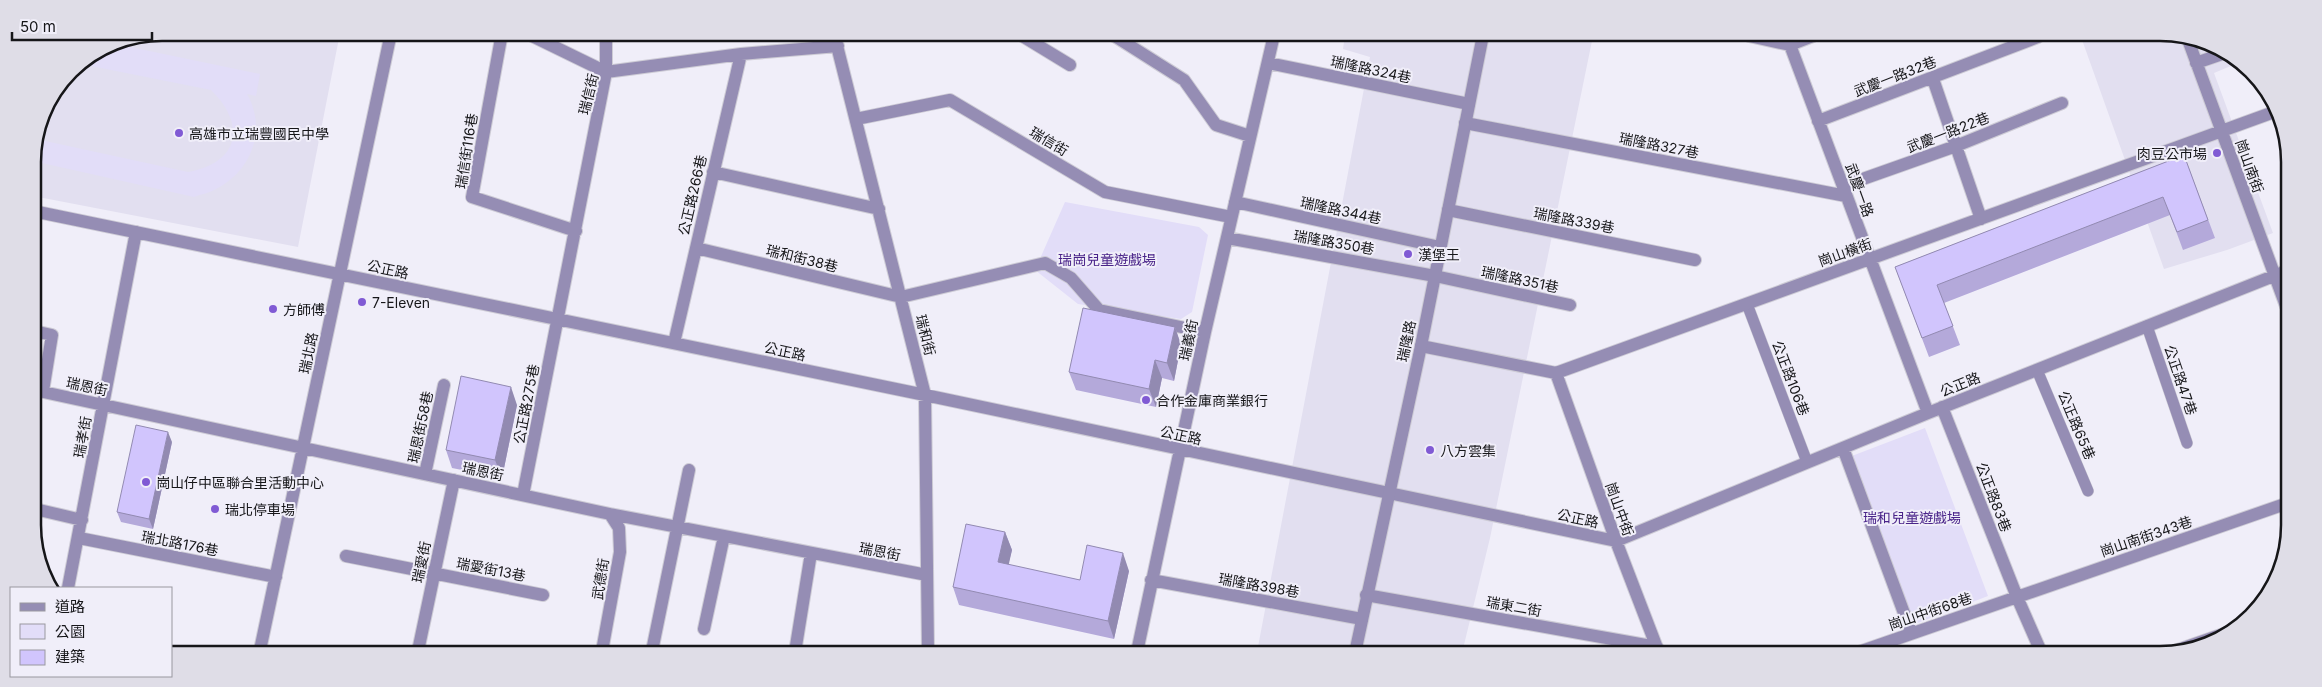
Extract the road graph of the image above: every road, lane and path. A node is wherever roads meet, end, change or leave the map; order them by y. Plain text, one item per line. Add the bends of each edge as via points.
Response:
1 (388, 41) edge
2 (501, 41) edge
3 (542, 41) edge
4 (606, 41) edge
5 (829, 41) edge
6 (836, 41) edge
7 (1031, 41) edge
8 (1124, 41) edge
9 (1273, 41) edge
10 (1482, 41) edge
11 (1772, 41) edge
12 (1800, 41) edge
13 (2026, 41) edge
14 (1790, 45) junction
15 (2190, 45) edge
16 (740, 54) junction
17 (2217, 56) edge
18 (1268, 63) junction
19 (2196, 63) junction
20 (1070, 65) dead end
21 (606, 72) junction
22 (1932, 79) junction
23 (2062, 103) dead end
24 (1469, 104) junction
25 (2270, 113) edge
26 (856, 119) junction
27 (1818, 121) junction
28 (1465, 123) junction
29 (2221, 131) junction
30 (1250, 136) junction
31 (1956, 146) junction
32 (713, 172) junction
33 (1844, 191) junction
34 (1235, 202) junction
35 (879, 209) junction
36 (1448, 210) junction
37 (42, 213) edge
38 (1232, 217) junction
39 (1982, 218) junction
40 (576, 231) junction
41 (136, 232) junction
42 (1227, 238) junction
43 (1440, 247) junction
44 (696, 248) junction
45 (1870, 259) junction
46 (1695, 260) dead end
47 (340, 274) junction
48 (2281, 274) edge
49 (1435, 276) junction
50 (901, 297) junction
51 (1748, 304) junction
52 (1570, 305) dead end
53 (559, 319) junction
54 (2147, 326) junction
55 (1205, 332) junction
56 (42, 333) edge
57 (674, 343) junction
58 (1421, 346) junction
59 (2038, 370) junction
60 (1556, 373) junction
61 (41, 377) edge
62 (444, 385) dead end
63 (41, 392) edge
64 (925, 395) junction
65 (104, 405) junction
66 (1942, 407) junction
67 (1928, 413) junction
68 (2187, 444) dead end
69 (303, 448) junction
70 (1843, 448) junction
71 (1180, 450) junction
72 (1807, 462) junction
73 (689, 470) dead end
74 (425, 474) junction
75 (454, 480) junction
76 (2088, 491) dead end
77 (1390, 495) junction
78 (523, 496) junction
79 (2281, 505) edge
80 (41, 510) edge
81 (610, 514) junction
82 (82, 520) junction
83 (678, 527) junction
84 (724, 536) junction
85 (79, 538) junction
86 (1616, 541) junction
87 (811, 553) junction
88 (346, 556) dead end
89 (434, 574) junction
90 (928, 575) junction
91 (276, 578) junction
92 (1151, 580) junction
93 (68, 587) edge
94 (543, 594) dead end
95 (1366, 595) junction
96 (2017, 597) junction
97 (1362, 619) junction
98 (704, 629) dead end
99 (1911, 632) junction
100 (1356, 645) edge
101 (1633, 645) edge
102 (1656, 645) edge
103 (1876, 645) edge
104 (2038, 645) edge
105 (261, 646) edge
106 (419, 646) edge
107 (603, 646) edge
108 (653, 646) dead end
109 (796, 646) dead end
110 (928, 646) edge
111 (1138, 646) edge

1 - 47 street, 瑞北路
2 - 40 street, 瑞信街116巷 via 472,197
3 - 21 street
4 - 21 street
5 - 16 street, 瑞信街
6 - 26 street, 瑞和街
7 - 20 street
8 - 30 street via 1184,80 1216,125
9 - 18 street, 瑞義街
10 - 24 street, 瑞隆路
11 - 14 street
12 - 14 street
13 - 22 street, 武慶一路32巷
14 - 27 street, 武慶一路
15 - 19 street, 崗山南街
16 - 21 street, 瑞信街
16 - 32 street, 公正路266巷
17 - 19 street
18 - 24 street, 瑞隆路324巷
18 - 30 street, 瑞義街
19 - 29 street, 崗山南街
21 - 40 street, 瑞信街
22 - 27 street, 武慶一路32巷
22 - 31 street
23 - 31 street, 武慶一路22巷
24 - 28 street, 瑞隆路
25 - 29 street, 崗山橫街
26 - 35 street, 瑞和街
26 - 38 street, 瑞信街 via 950,100 1105,192
27 - 33 street, 武慶一路
28 - 33 street, 瑞隆路327巷
28 - 36 street, 瑞隆路
29 - 39 street, 崗山橫街
29 - 48 street, 崗山南街
30 - 34 street, 瑞義街
31 - 33 street, 武慶一路22巷
31 - 39 street
32 - 35 street
32 - 44 street, 公正路266巷
33 - 45 street, 武慶一路
34 - 38 street, 瑞義街
34 - 43 street, 瑞隆路344巷
35 - 50 street, 瑞和街
36 - 43 street, 瑞隆路
36 - 46 street, 瑞隆路339巷
37 - 41 street, 公正路
38 - 42 street, 瑞義街
39 - 45 street, 崗山橫街
40 - 53 street, 瑞信街
41 - 47 street, 公正路
41 - 65 street, 瑞孝街
42 - 49 street, 瑞隆路350巷
42 - 55 street, 瑞義街
43 - 49 street, 瑞隆路
44 - 50 street, 瑞和街38巷
44 - 57 street, 公正路266巷
45 - 51 street, 崗山橫街
45 - 67 street, 武慶一路
47 - 53 street, 公正路
47 - 69 street, 瑞北路
48 - 54 street, 公正路
49 - 52 street, 瑞隆路351巷
49 - 58 street, 瑞隆路
50 - 55 street via 1045,263 1071,278 1099,310
50 - 64 street, 瑞和街
51 - 60 street, 崗山橫街
51 - 72 lane, 公正路106巷
53 - 57 street, 公正路
53 - 78 street, 公正路275巷
54 - 59 street, 公正路
54 - 68 lane, 公正路47巷
55 - 71 street, 瑞義街
56 - 61 street via 52,335
57 - 64 street, 公正路
58 - 60 street
58 - 77 street, 瑞隆路
59 - 66 street, 公正路
59 - 76 lane, 公正路65巷
60 - 86 street, 崗山中街
62 - 74 street, 瑞恩街58巷
63 - 65 street, 瑞恩街
64 - 71 street, 公正路
64 - 90 street, 瑞和街
65 - 69 street, 瑞恩街
65 - 82 street, 瑞孝街
66 - 67 street, 公正路
66 - 96 street, 公正路83巷
67 - 70 street, 公正路
69 - 74 street, 瑞恩街
69 - 91 street, 瑞北路
70 - 72 street, 公正路
70 - 99 street
71 - 77 street, 公正路
71 - 92 street, 瑞義街
72 - 86 street, 公正路
73 - 83 street
74 - 75 street, 瑞恩街
75 - 78 street, 瑞恩街
75 - 89 street, 瑞愛街
77 - 86 street, 公正路
77 - 95 street, 瑞隆路
78 - 81 street, 瑞恩街
79 - 96 street, 崗山南街343巷
80 - 82 street
81 - 83 street, 瑞恩街
81 - 107 street, 武德街 via 618,528 620,552
82 - 85 street, 瑞孝街
83 - 84 street, 瑞恩街
83 - 108 street
84 - 87 street, 瑞恩街
84 - 98 street
85 - 91 street, 瑞北路176巷
85 - 93 street, 瑞孝街
86 - 102 street, 崗山中街
87 - 90 street, 瑞恩街
87 - 109 street
88 - 89 street, 瑞愛街13巷
89 - 94 street, 瑞愛街13巷
89 - 106 street, 瑞愛街
90 - 110 street, 瑞和街
91 - 105 street, 瑞北路
92 - 97 street, 瑞隆路398巷
92 - 111 street, 瑞義街
95 - 97 street, 瑞隆路
95 - 101 street, 瑞東二街
96 - 99 street, 崗山中街68巷
96 - 104 street, 公正路83巷
97 - 100 street, 瑞隆路
99 - 103 street, 崗山中街68巷

